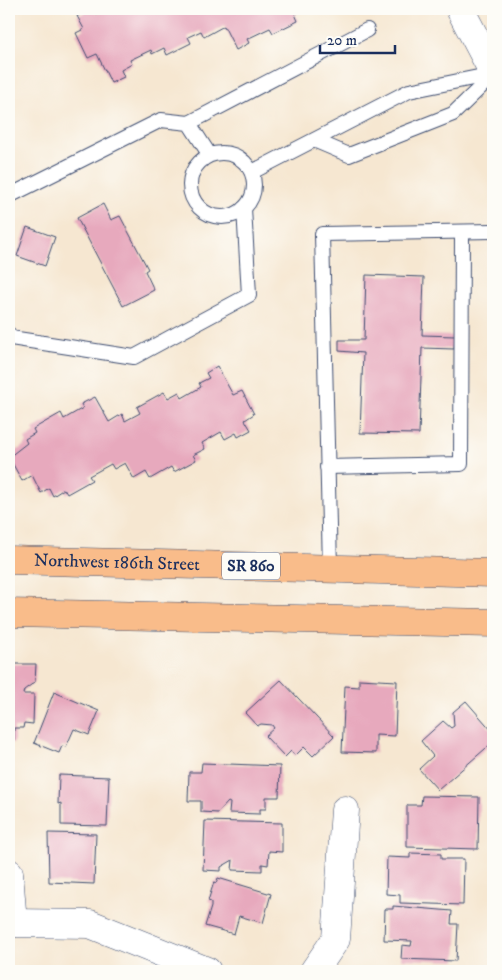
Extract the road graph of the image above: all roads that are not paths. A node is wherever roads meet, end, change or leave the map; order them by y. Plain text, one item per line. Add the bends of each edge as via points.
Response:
1 (460, 9) edge
2 (367, 30) dead end
3 (492, 68) edge
4 (189, 123) junction
5 (316, 140) junction
6 (209, 154) junction
7 (252, 172) junction
8 (9, 196) edge
9 (244, 208) junction
10 (493, 231) edge
11 (462, 234) junction
12 (9, 334) edge
13 (327, 467) junction
14 (9, 560) edge
15 (330, 568) junction
16 (493, 573) edge
17 (9, 613) edge
18 (493, 623) edge
19 (345, 810) dead end
20 (9, 873) edge
21 (11, 925) edge
22 (207, 971) edge
23 (314, 971) edge

1 - 3 street
2 - 4 lane
3 - 5 lane via 409,91
3 - 5 lane via 454,114 349,155
4 - 6 lane
4 - 8 lane via 161,120
5 - 7 lane
6 - 7 lane via 235,154
6 - 9 lane via 191,172 191,197 198,208 221,218
7 - 9 lane via 252,198
9 - 12 lane via 248,296 134,357 11,338
10 - 11 lane
11 - 13 lane via 461,464
11 - 13 lane via 322,234
13 - 15 lane
14 - 15 main road, Northwest 186th Street / SR 860
15 - 16 main road, Northwest 186th Street / SR 860
17 - 18 main road
19 - 23 street via 336,939
20 - 21 street
21 - 22 street via 90,924

